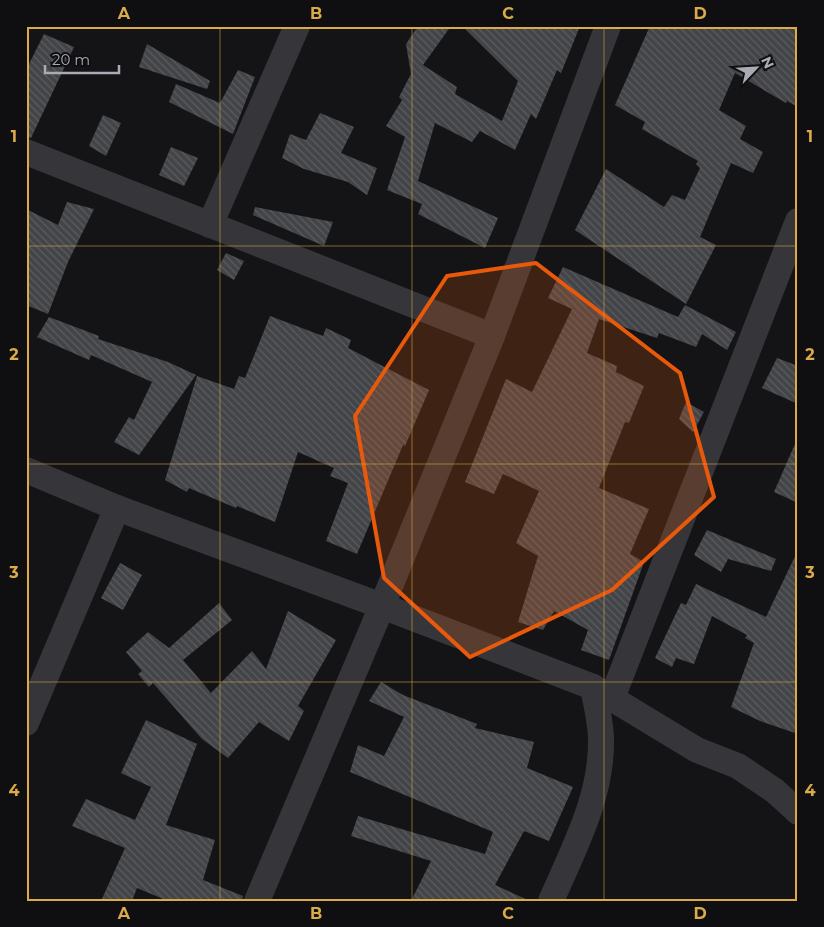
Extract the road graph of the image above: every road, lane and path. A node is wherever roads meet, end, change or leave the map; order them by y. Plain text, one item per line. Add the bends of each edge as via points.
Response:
1 (297, 26) edge
2 (608, 26) edge
3 (26, 152) edge
4 (798, 221) edge
5 (210, 225) junction
6 (492, 336) junction
7 (26, 470) edge
8 (117, 508) junction
9 (382, 606) junction
10 (603, 693) junction
11 (26, 723) edge
12 (798, 812) edge
13 (258, 901) edge
14 (551, 901) edge

1 - 5 street
2 - 6 street
3 - 5 street
4 - 10 street
5 - 6 street
6 - 9 street
7 - 8 street
8 - 9 street
8 - 11 street
9 - 10 street
9 - 13 street
10 - 12 street via 697,750 738,766
10 - 14 street via 600,767 594,796

